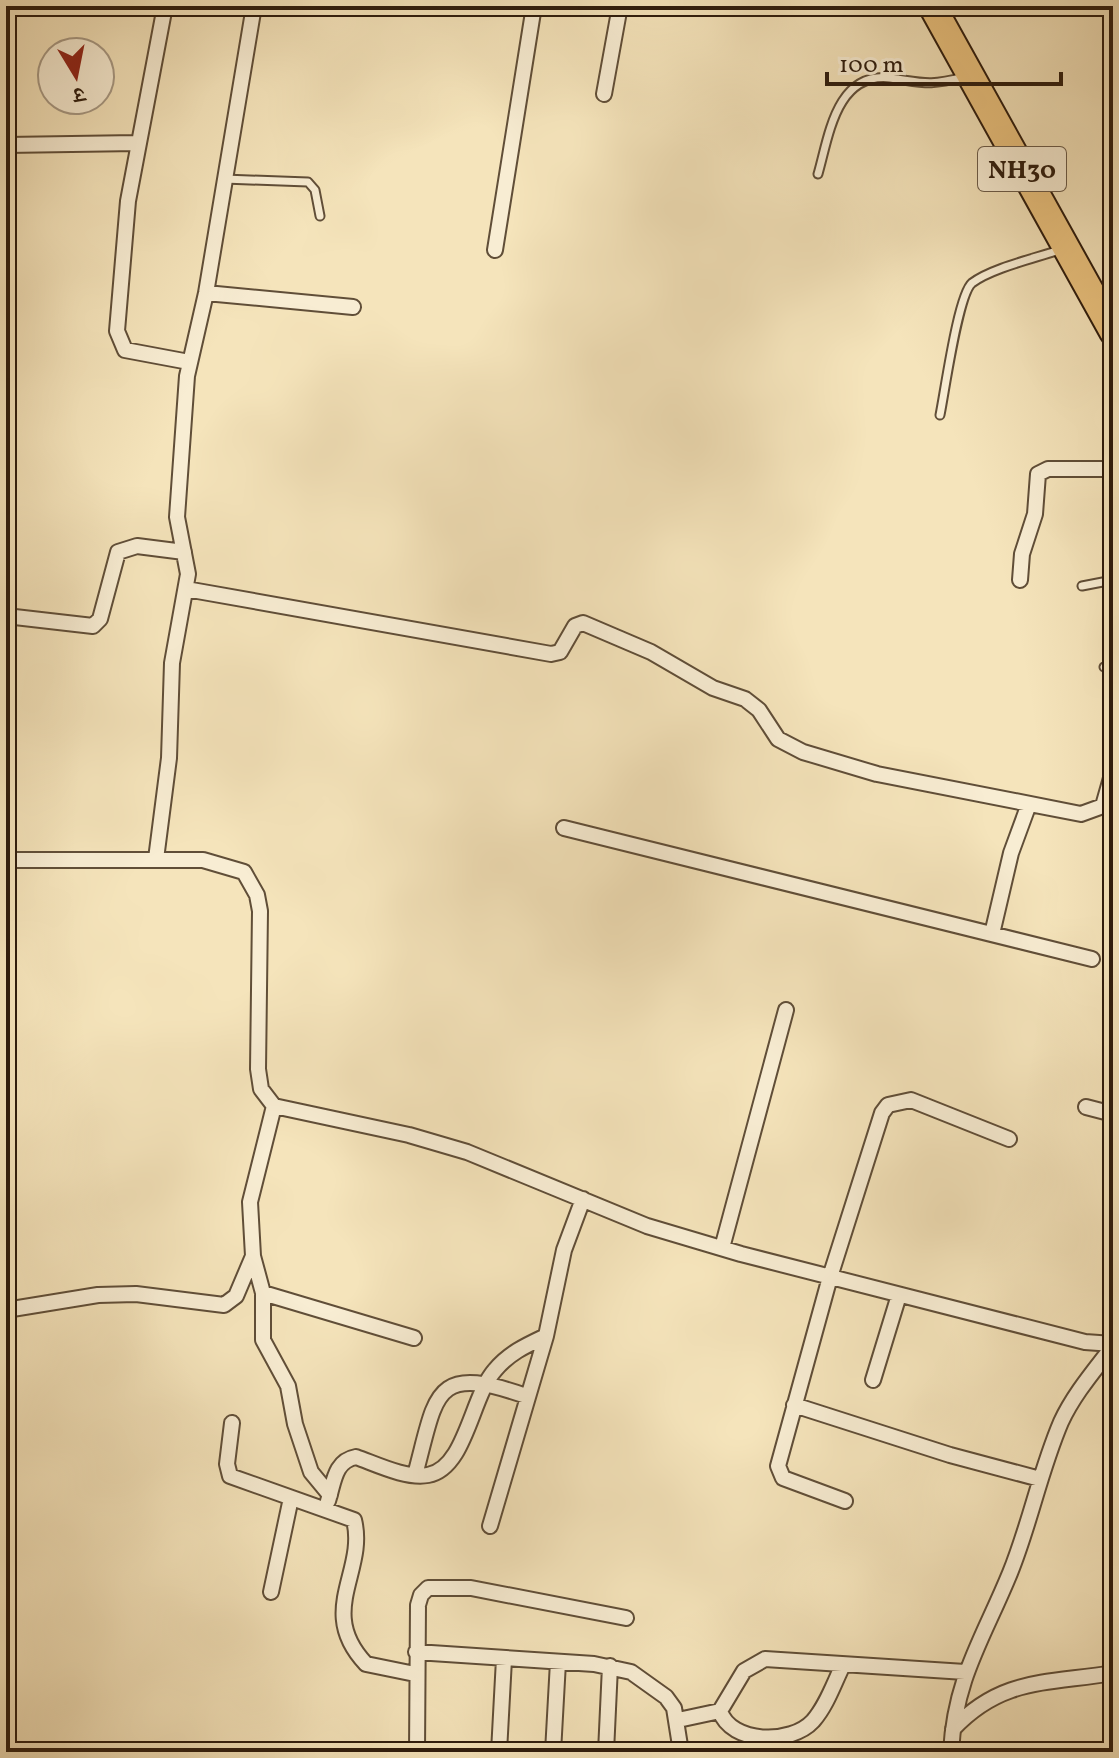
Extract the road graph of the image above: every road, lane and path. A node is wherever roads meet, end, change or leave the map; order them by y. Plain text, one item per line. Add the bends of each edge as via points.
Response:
1 (165, 6) edge
2 (254, 6) edge
3 (534, 6) edge
4 (620, 6) edge
5 (932, 6) edge
6 (971, 75) junction
7 (604, 94) dead end
8 (137, 143) junction
9 (6, 145) edge
10 (818, 174) dead end
11 (223, 179) junction
12 (320, 216) dead end
13 (1065, 248) junction
14 (495, 250) dead end
15 (206, 293) junction
16 (353, 307) dead end
17 (1113, 332) edge
18 (189, 362) junction
19 (940, 415) dead end
20 (1113, 469) edge
21 (184, 552) junction
22 (1020, 580) dead end
23 (1113, 580) edge
24 (1082, 586) dead end
25 (186, 589) junction
26 (6, 616) edge
27 (1113, 771) edge
28 (1029, 804) junction
29 (564, 828) dead end
30 (156, 859) junction
31 (6, 860) edge
32 (992, 934) junction
33 (1092, 959) dead end
34 (786, 1010) dead end
35 (274, 1106) junction
36 (1086, 1107) dead end
37 (1113, 1114) edge
38 (1009, 1139) dead end
39 (583, 1199) junction
40 (722, 1248) junction
41 (253, 1256) junction
42 (830, 1277) junction
43 (263, 1293) junction
44 (899, 1295) junction
45 (6, 1310) edge
46 (546, 1336) junction
47 (414, 1338) dead end
48 (1113, 1345) edge
49 (873, 1380) dead end
50 (486, 1382) junction
51 (526, 1396) junction
52 (794, 1405) junction
53 (232, 1423) dead end
54 (415, 1475) junction
55 (1040, 1479) junction
56 (291, 1498) junction
57 (845, 1501) dead end
58 (328, 1502) junction
59 (490, 1526) dead end
60 (271, 1592) dead end
61 (626, 1618) dead end
62 (416, 1652) junction
63 (504, 1659) junction
64 (558, 1662) junction
65 (843, 1665) junction
66 (610, 1666) junction
67 (965, 1672) junction
68 (1113, 1673) edge
69 (415, 1674) junction
70 (720, 1711) junction
71 (678, 1720) junction
72 (952, 1729) junction
73 (417, 1752) edge
74 (499, 1752) edge
75 (553, 1752) edge
76 (606, 1752) edge
77 (681, 1752) edge
78 (951, 1752) edge

1 - 8 street
2 - 11 street
3 - 14 street
4 - 7 street
5 - 6 highway, NH30
6 - 10 lane via 927,85 877,78 858,85 842,100
6 - 13 highway, NH30
8 - 9 street
8 - 18 street via 119,285 118,341 131,352
11 - 12 lane via 308,182
11 - 15 street
13 - 17 highway, NH30
13 - 19 lane via 968,287
15 - 16 street
15 - 18 street
18 - 21 street via 177,503
20 - 22 street via 1048,469 1038,474
21 - 25 street
21 - 26 street via 137,546 118,552 100,619 93,626
23 - 24 lane
25 - 28 street via 551,654 560,652 575,626 583,623 745,699 778,739 803,752 877,774
25 - 30 street via 172,663 169,758
27 - 28 street via 1103,806 1090,813
28 - 32 street
29 - 32 street
30 - 31 street
30 - 35 street via 229,866 253,883 260,911 258,1069 261,1089
32 - 33 street
34 - 40 street
35 - 39 street via 467,1152
35 - 41 street via 250,1202
36 - 37 street
38 - 42 street via 911,1100 888,1105
39 - 40 street via 647,1226
39 - 46 street via 564,1250
40 - 42 street
41 - 43 street
41 - 45 street via 236,1296 224,1305 136,1294
42 - 44 street
42 - 52 street
43 - 47 street
43 - 58 street via 265,1348 288,1386 311,1472
44 - 48 street
44 - 49 street
46 - 50 street via 513,1352
46 - 51 street
48 - 55 street via 1079,1389
50 - 51 street
50 - 54 street via 452,1462 434,1473
50 - 54 street via 458,1382 440,1397
51 - 59 street
52 - 55 street
52 - 57 street via 778,1466 783,1478
53 - 56 street via 230,1476
54 - 58 street via 356,1457 347,1459 340,1464
55 - 67 street via 1009,1574
56 - 58 street
56 - 60 street
58 - 69 street via 356,1526 343,1607 345,1633 366,1664
61 - 62 street via 523,1596 439,1586 421,1595
62 - 63 street
62 - 69 street
63 - 64 street
63 - 74 street
64 - 66 street
64 - 75 street
65 - 67 street
65 - 70 street via 765,1659 744,1671
65 - 70 street via 823,1706 797,1730 757,1737 742,1734 730,1729
66 - 71 street via 631,1672 666,1697
66 - 76 street
67 - 72 street
68 - 72 street via 992,1695
69 - 73 street
70 - 71 street
71 - 77 street
72 - 78 street

